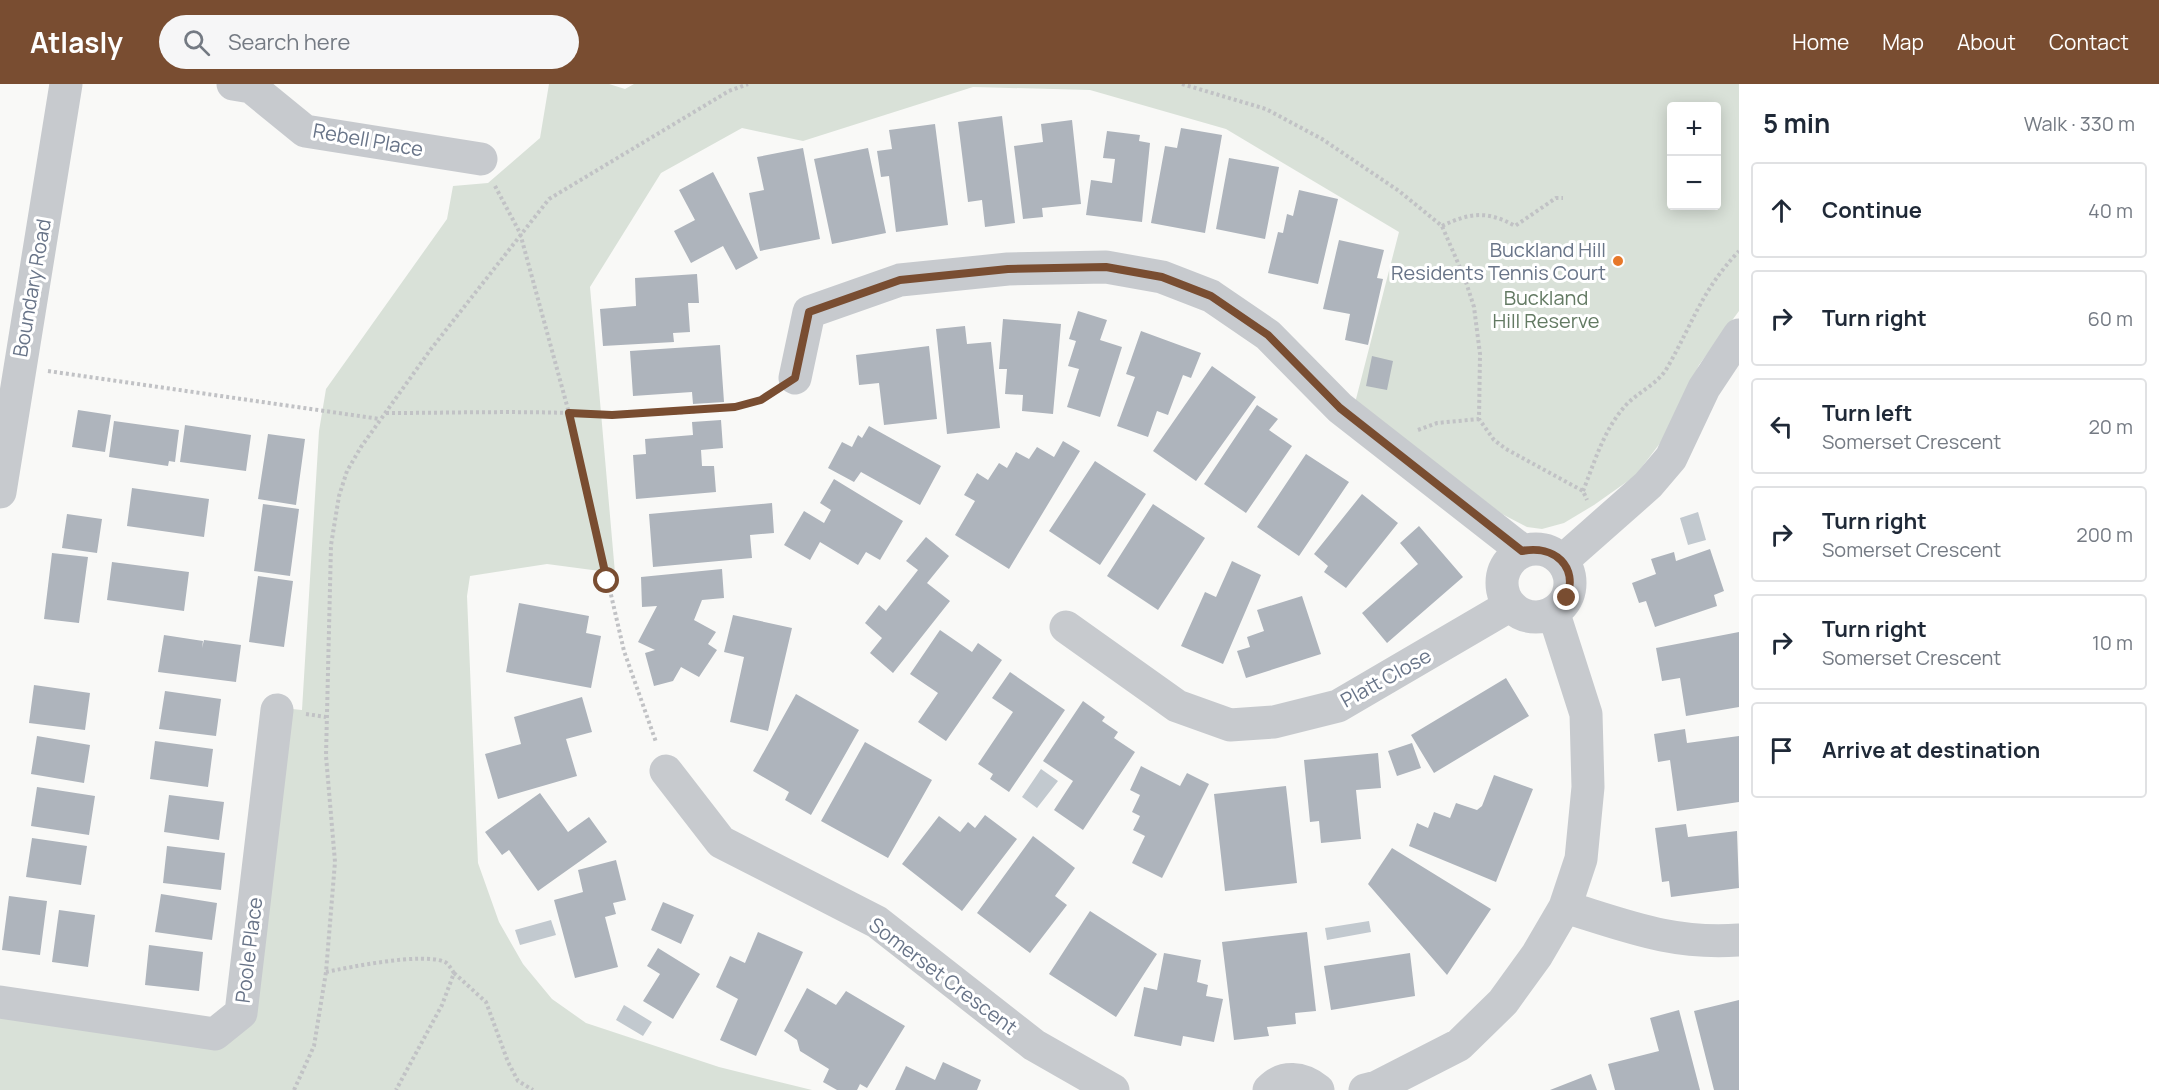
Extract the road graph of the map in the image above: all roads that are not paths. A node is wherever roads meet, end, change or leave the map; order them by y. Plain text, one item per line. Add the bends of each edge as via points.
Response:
1 (66, 84) edge
2 (233, 84) edge
3 (481, 159) road end
4 (1739, 335) edge
5 (795, 378) road end
6 (0, 492) edge
7 (1522, 551) junction
8 (1562, 561) junction
9 (1509, 606) junction
10 (1554, 614) junction
11 (1066, 627) dead end
12 (277, 710) dead end
13 (666, 771) road end
14 (1565, 907) junction
15 (1739, 940) edge
16 (0, 1002) edge
17 (1113, 1090) edge
18 (1269, 1090) edge
19 (1318, 1090) edge
20 (1365, 1090) edge

1 - 6 street, Boundary Road
2 - 3 street, Rebell Place via 251,87 305,131
4 - 8 street via 1704,388 1671,458 1648,485
5 - 7 street via 809,312 900,280 1008,269 1106,267 1162,277 1211,296 1268,335 1340,408
7 - 8 street via 1542,549
7 - 9 street via 1502,575 1503,596
8 - 10 street via 1570,588
9 - 10 street via 1527,617
9 - 11 street, Platt Close via 1338,706 1274,722 1230,725 1177,706
10 - 14 street via 1586,714 1588,787 1581,859
12 - 16 street, Poole Place via 241,1013 215,1034
13 - 17 street, Somerset Crescent via 721,842 877,922 1034,1045
14 - 15 street via 1669,938
14 - 20 street via 1503,1002 1459,1044
18 - 19 street via 1289,1079 1309,1083

